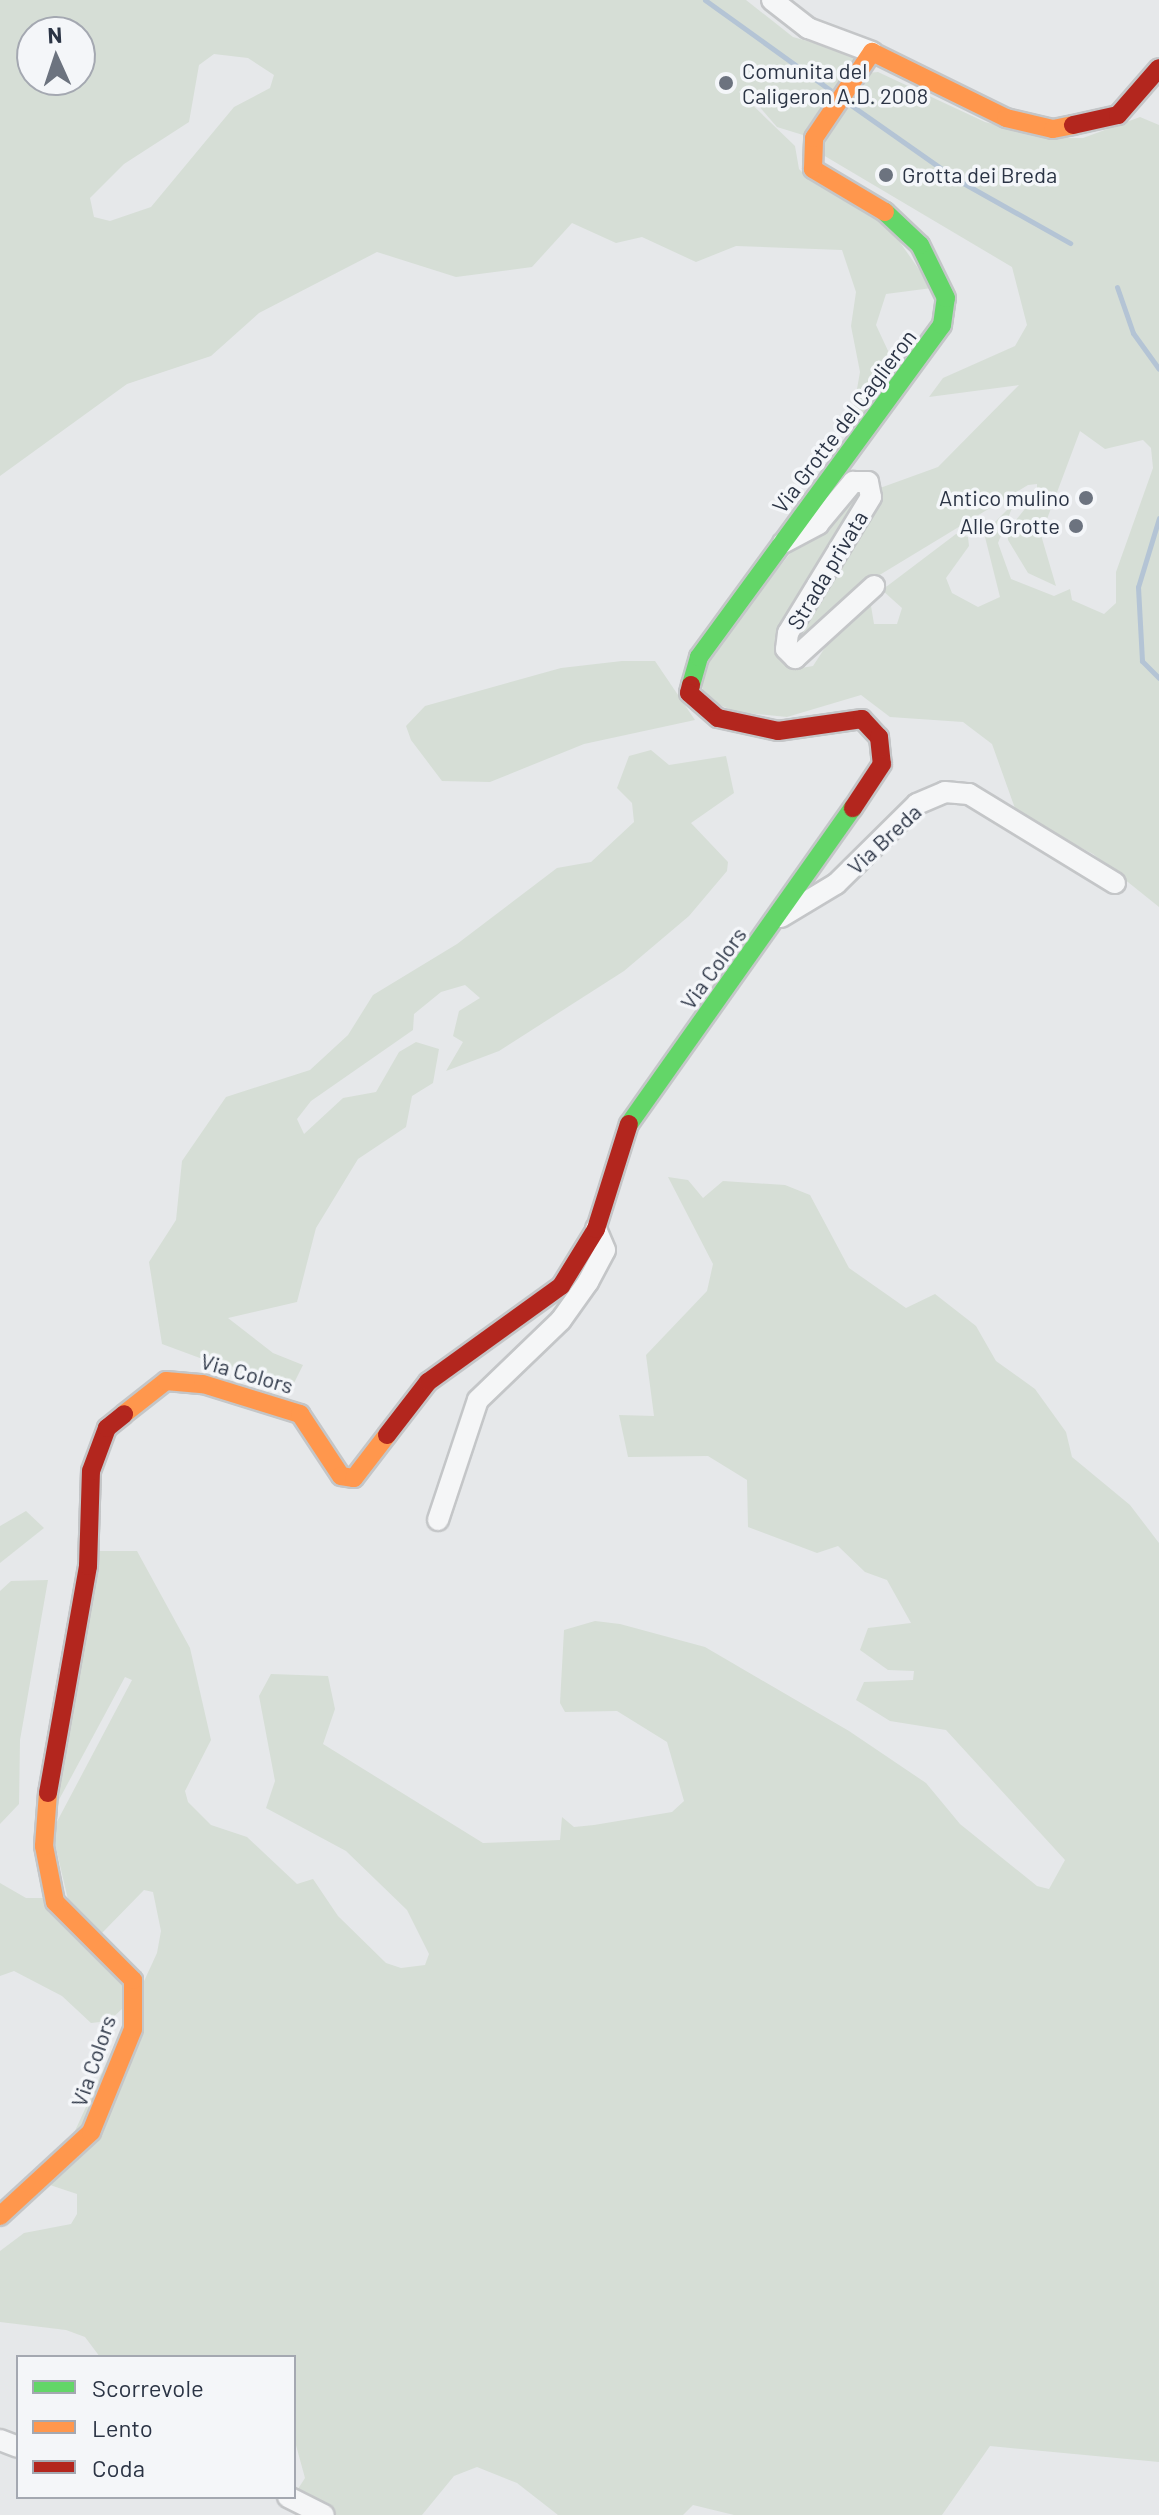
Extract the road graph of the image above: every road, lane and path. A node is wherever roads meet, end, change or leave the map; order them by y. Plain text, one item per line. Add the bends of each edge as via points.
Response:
1 (772, 0) edge
2 (872, 52) junction
3 (1159, 68) edge
4 (783, 543) junction
5 (874, 586) dead end
6 (872, 787) joint
7 (1115, 883) dead end
8 (781, 917) junction
9 (596, 1229) junction
10 (438, 1520) dead end
11 (0, 2216) edge
12 (292, 2499) edge
13 (324, 2515) edge

1 - 2 street via 808,28
2 - 3 street via 1006,118 1053,129 1118,115
2 - 4 street, Via Grotte del Caglieron via 814,138 813,169 900,221 946,298 935,340
4 - 5 street, Strada privata via 818,524 853,482 868,482 871,497 788,633 786,649 795,658
4 - 6 street, Via Grotte del Caglieron via 699,657 689,693 718,718 778,731 862,719 883,752
6 - 8 street, Via Colors
7 - 8 street, Via Breda via 1065,849 993,816 969,794 945,792 917,804 836,884
8 - 9 street, Via Colors via 620,1139
9 - 10 street via 605,1250 588,1282 561,1320 478,1400
9 - 11 street, Via Colors via 540,1308 428,1382 354,1478 341,1476 300,1414 203,1384 166,1381 107,1428 91,1471 88,1566 52,1743 44,1846 55,1902 133,1980 133,2029 91,2132
12 - 13 street

